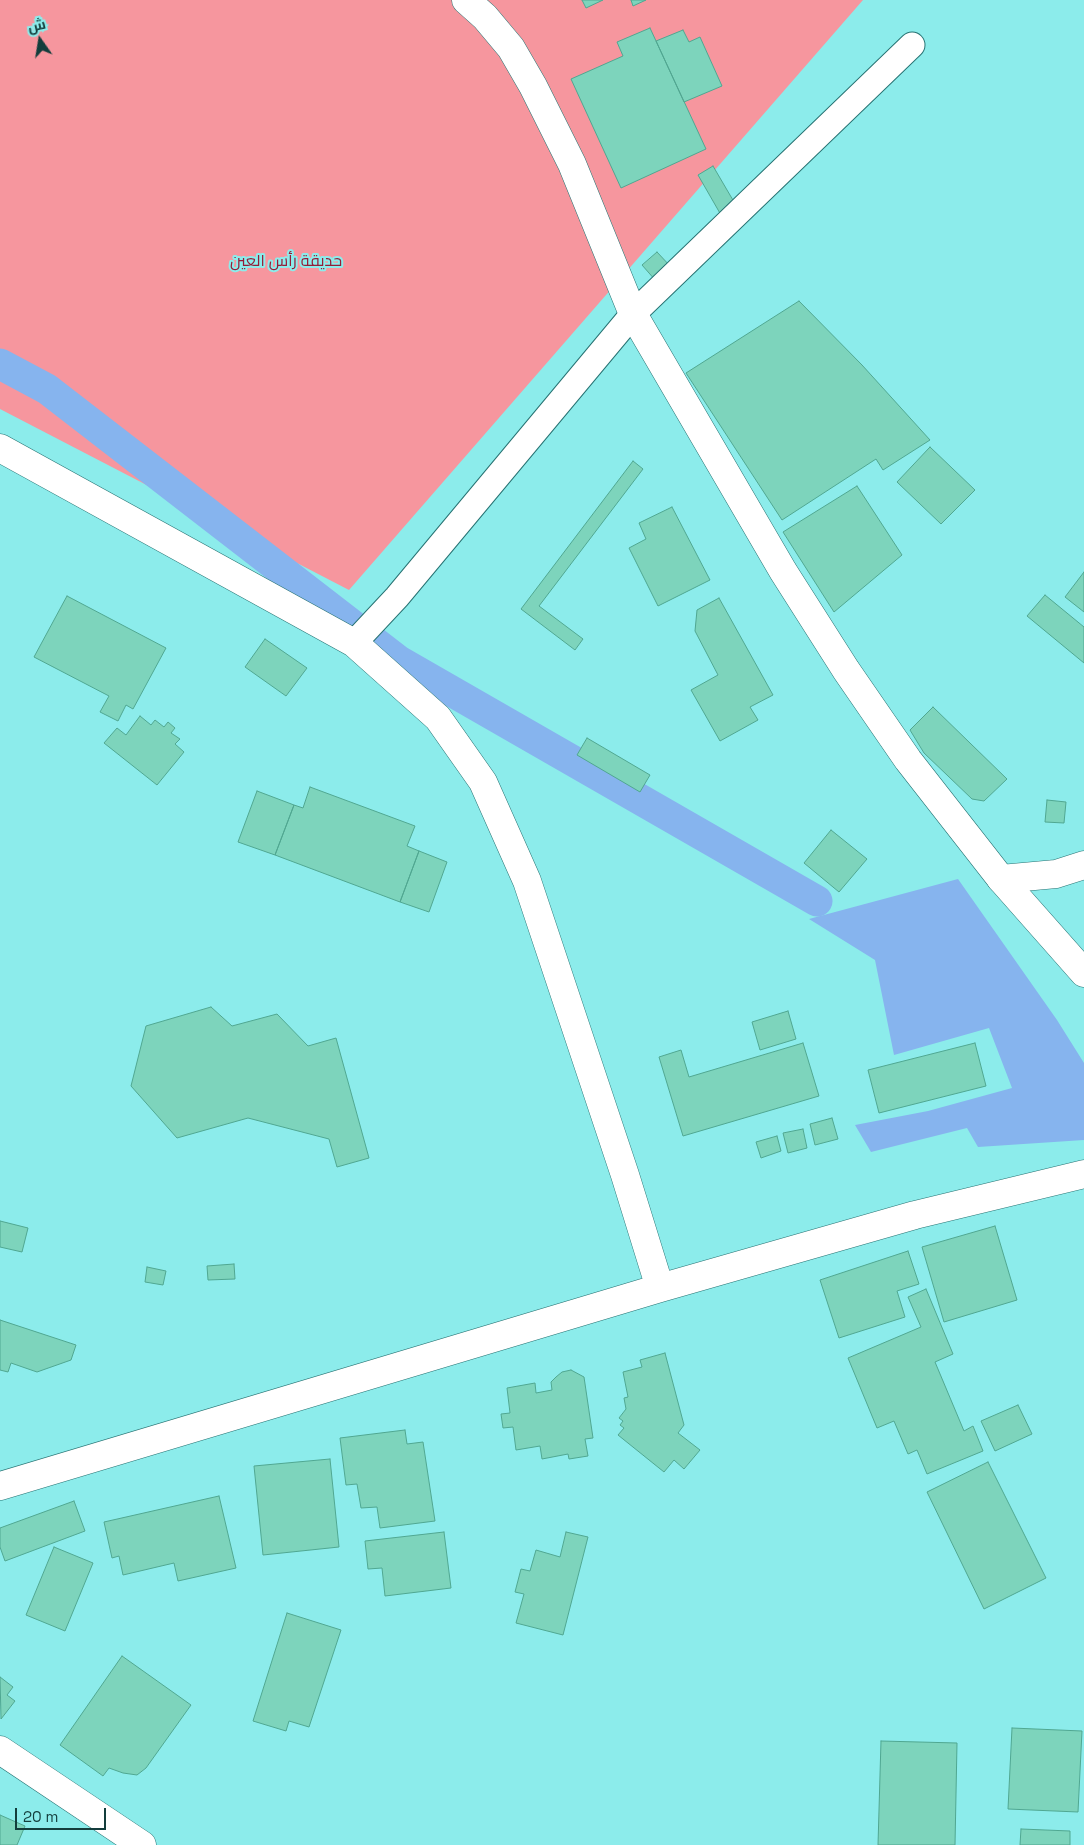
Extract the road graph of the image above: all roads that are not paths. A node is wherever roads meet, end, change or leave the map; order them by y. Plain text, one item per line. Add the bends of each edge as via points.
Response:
1 (466, 0) edge
2 (912, 45) dead end
3 (633, 314) junction
4 (0, 448) edge
5 (354, 643) junction
6 (1084, 865) edge
7 (1001, 879) junction
8 (1084, 973) edge
9 (1084, 1174) edge
10 (660, 1288) junction
11 (0, 1486) edge
12 (0, 1750) edge
13 (142, 1845) edge

1 - 3 street via 511,48 533,86 572,164
2 - 3 street
3 - 5 street via 397,597
3 - 7 street via 783,571 846,670 908,760
4 - 5 street
5 - 10 street via 438,718 483,782 527,881
6 - 7 street via 1056,874
7 - 8 street
9 - 10 street via 915,1215
10 - 11 street
12 - 13 street

